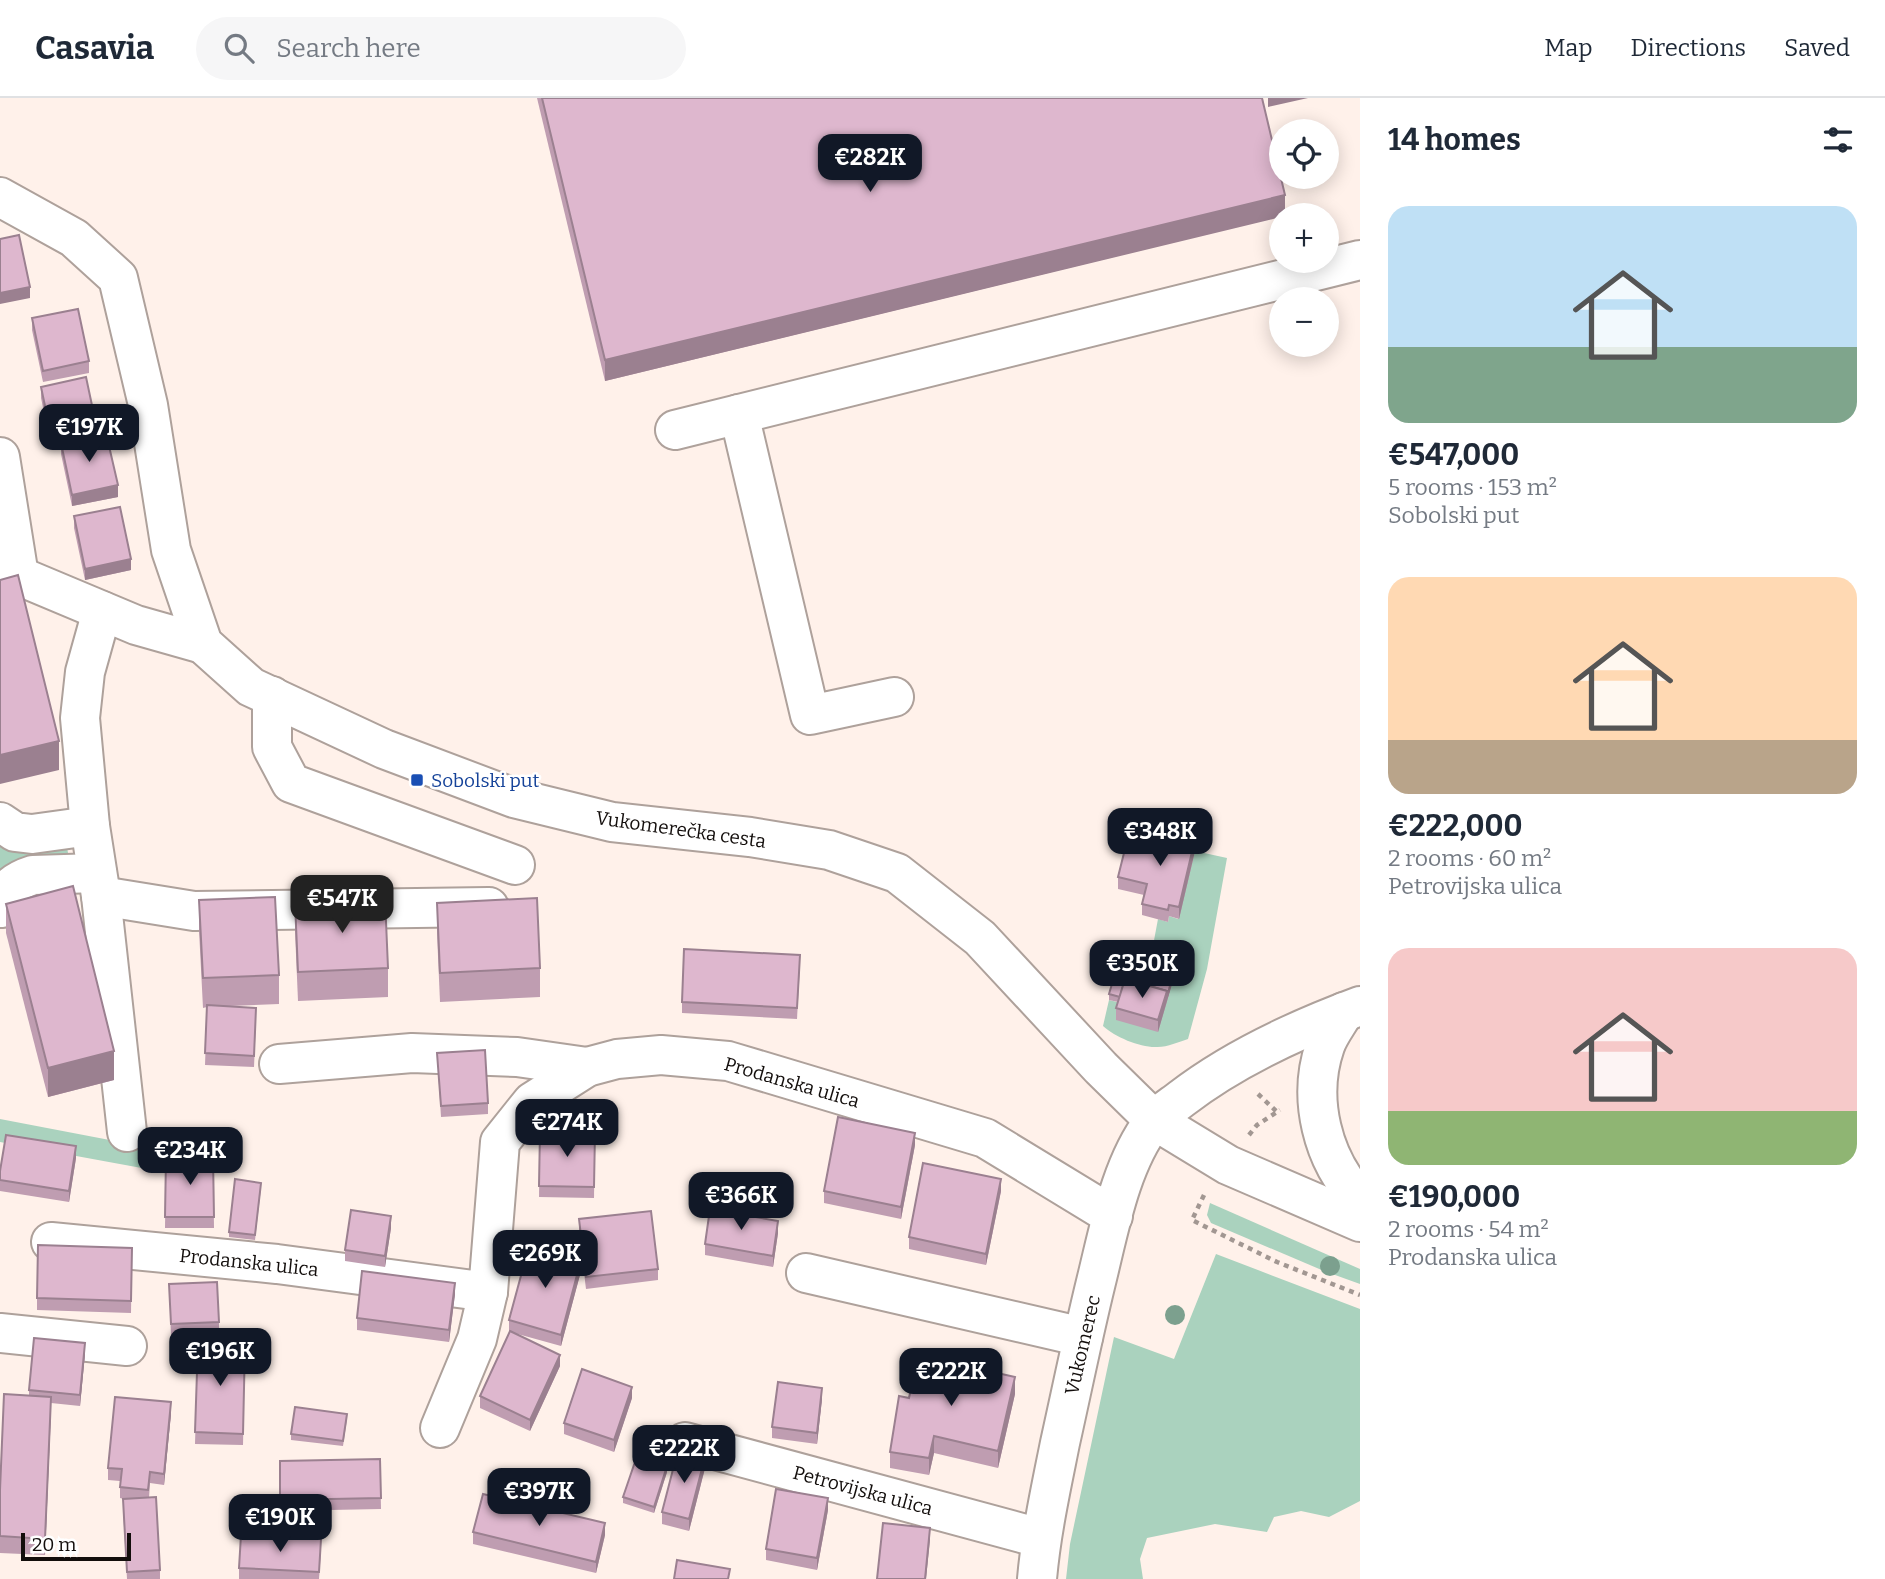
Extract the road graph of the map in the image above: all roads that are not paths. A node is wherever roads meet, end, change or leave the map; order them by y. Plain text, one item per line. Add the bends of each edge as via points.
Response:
1 (0, 197) edge
2 (1360, 260) edge
3 (738, 414) junction
4 (675, 430) dead end
5 (0, 457) edge
6 (10, 572) edge
7 (102, 611) junction
8 (203, 644) junction
9 (272, 696) junction
10 (894, 697) dead end
11 (0, 822) edge
12 (90, 826) junction
13 (515, 864) dead end
14 (99, 885) junction
15 (522, 907) edge
16 (2, 908) edge
17 (1352, 1009) edge
18 (279, 1064) dead end
19 (587, 1067) junction
20 (1154, 1120) junction
21 (127, 1132) dead end
22 (1360, 1199) edge
23 (1113, 1216) junction
24 (1360, 1222) edge
25 (51, 1242) edge
26 (806, 1273) dead end
27 (488, 1292) junction
28 (0, 1333) edge
29 (1083, 1337) junction
30 (127, 1346) dead end
31 (440, 1428) dead end
32 (685, 1442) dead end
33 (1040, 1538) junction
34 (1037, 1579) edge

1 - 8 street, Vukomerečka cesta via 74,238 118,278 148,405 171,550
2 - 3 street
3 - 4 street
3 - 10 street via 810,715
5 - 6 street
6 - 7 street
7 - 8 street
7 - 12 street via 85,672 80,718
8 - 9 street, Vukomerečka cesta via 251,687
9 - 13 street via 272,747 291,783
9 - 20 street, Vukomerečka cesta via 384,749 513,798 612,822 828,850 897,873 980,938
11 - 12 street via 15,832 32,834
12 - 14 street
14 - 15 street via 194,911
14 - 16 street via 33,875 5,893
14 - 21 street
17 - 20 street via 1222,1071
17 - 22 street via 1326,1044 1317,1086 1324,1136 1333,1161
18 - 19 street via 412,1053 517,1057
19 - 23 street, Prodanska ulica via 661,1055 728,1061 985,1138
19 - 27 street, Prodanska ulica via 532,1102 500,1142
20 - 23 street, Vukomerec via 1130,1162
20 - 24 street, Vukomerečka cesta via 1228,1164
23 - 29 street, Vukomerec
25 - 27 street, Prodanska ulica via 276,1264
26 - 29 street
27 - 31 street, Prodanska ulica via 477,1339
28 - 30 street
29 - 33 street, Vukomerec
32 - 33 street, Petrovijska ulica
33 - 34 street, Vukomerec

